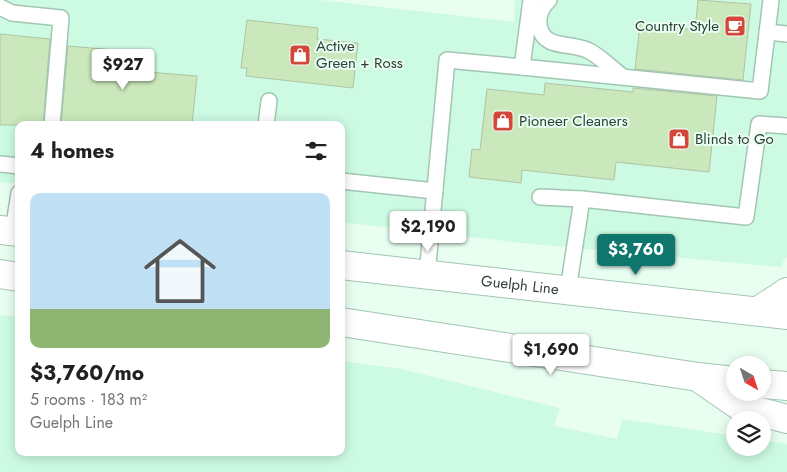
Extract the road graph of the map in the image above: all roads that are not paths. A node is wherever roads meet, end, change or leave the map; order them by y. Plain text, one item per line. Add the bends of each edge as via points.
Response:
1 (531, 0) edge
2 (549, 0) edge
3 (771, 0) edge
4 (0, 7) edge
5 (767, 32) junction
6 (787, 34) edge
7 (522, 67) junction
8 (623, 77) junction
9 (269, 101) dead end
10 (52, 121) edge
11 (266, 121) edge
12 (787, 126) edge
13 (0, 164) edge
14 (15, 166) edge
15 (345, 181) edge
16 (435, 191) junction
17 (540, 197) dead end
18 (582, 199) junction
19 (15, 210) edge
20 (10, 231) edge
21 (345, 265) edge
22 (0, 274) edge
23 (427, 275) junction
24 (15, 276) edge
25 (568, 290) junction
26 (787, 292) edge
27 (758, 312) junction
28 (787, 315) edge
29 (345, 323) edge
30 (698, 377) junction
31 (726, 380) edge
32 (771, 385) edge
33 (787, 386) edge
34 (787, 419) edge

1 - 7 lane
2 - 8 lane via 541,8 540,33 551,43 586,50
3 - 5 lane
4 - 10 lane via 12,13 61,18
5 - 6 lane
5 - 8 lane via 760,91
7 - 8 lane
7 - 16 lane via 447,60
9 - 11 lane
12 - 18 lane via 759,124 746,217
13 - 14 lane
15 - 16 lane
16 - 23 lane
17 - 18 lane
18 - 25 lane
19 - 20 lane
21 - 23 main road, Guelph Line
22 - 24 main road
23 - 25 main road, Guelph Line
25 - 27 main road, Guelph Line
26 - 27 main road
27 - 28 main road, Guelph Line
29 - 30 main road
30 - 31 main road
30 - 34 main road via 741,407
32 - 33 main road

